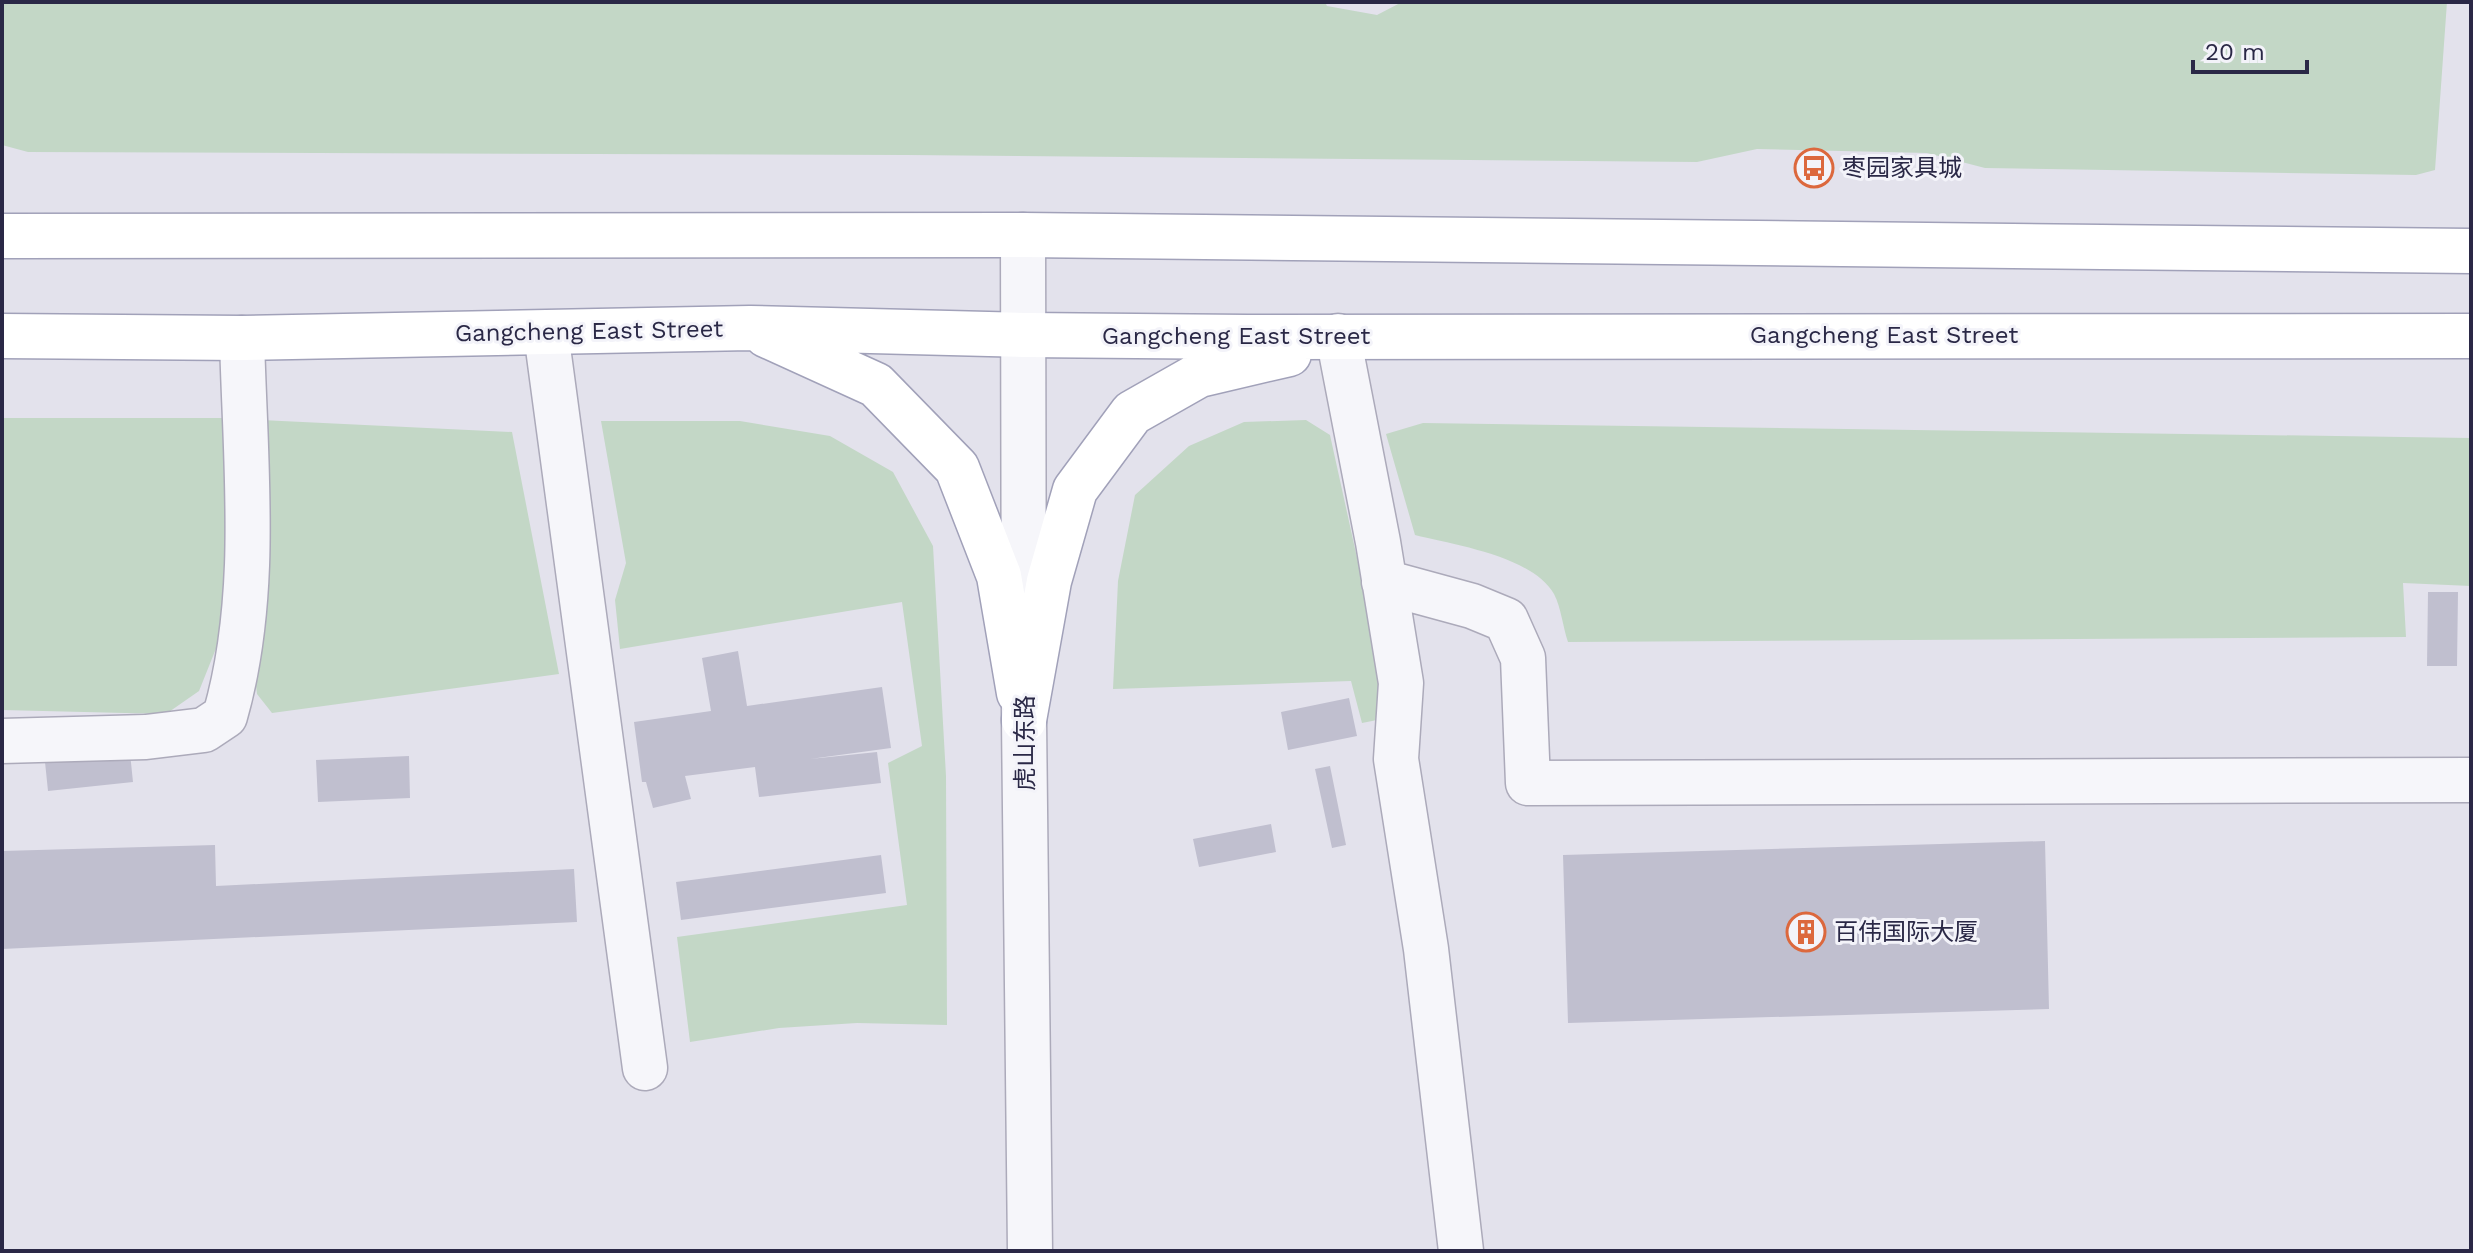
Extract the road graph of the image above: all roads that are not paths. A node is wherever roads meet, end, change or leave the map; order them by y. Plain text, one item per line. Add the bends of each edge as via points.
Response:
1 (1023, 235) junction
2 (2, 236) edge
3 (2471, 251) edge
4 (750, 328) junction
5 (546, 333) junction
6 (1025, 335) junction
7 (2, 336) edge
8 (2471, 336) edge
9 (242, 338) junction
10 (1338, 340) junction
11 (1384, 582) junction
12 (1024, 720) junction
13 (2, 741) edge
14 (2471, 780) edge
15 (645, 1068) dead end
16 (1030, 1251) edge
17 (1461, 1251) edge

1 - 2 main road
1 - 3 main road
1 - 6 street, 虎山东路
4 - 5 main road, Gangcheng East Street
4 - 6 main road, Gangcheng East Street
4 - 12 main road via 876,385 957,468 999,576
5 - 9 main road, Gangcheng East Street
5 - 15 street
6 - 10 main road, Gangcheng East Street
6 - 12 street, 虎山东路
7 - 9 main road, Gangcheng East Street
8 - 10 main road, Gangcheng East Street via 1389,335
9 - 13 street via 248,584 225,716 204,730 146,737
10 - 11 street
10 - 12 main road via 1199,375 1132,413 1075,490 1049,581
11 - 14 street via 1506,620 1523,658 1528,783
11 - 17 street via 1401,683 1396,759 1426,949
12 - 16 street, 虎山东路

